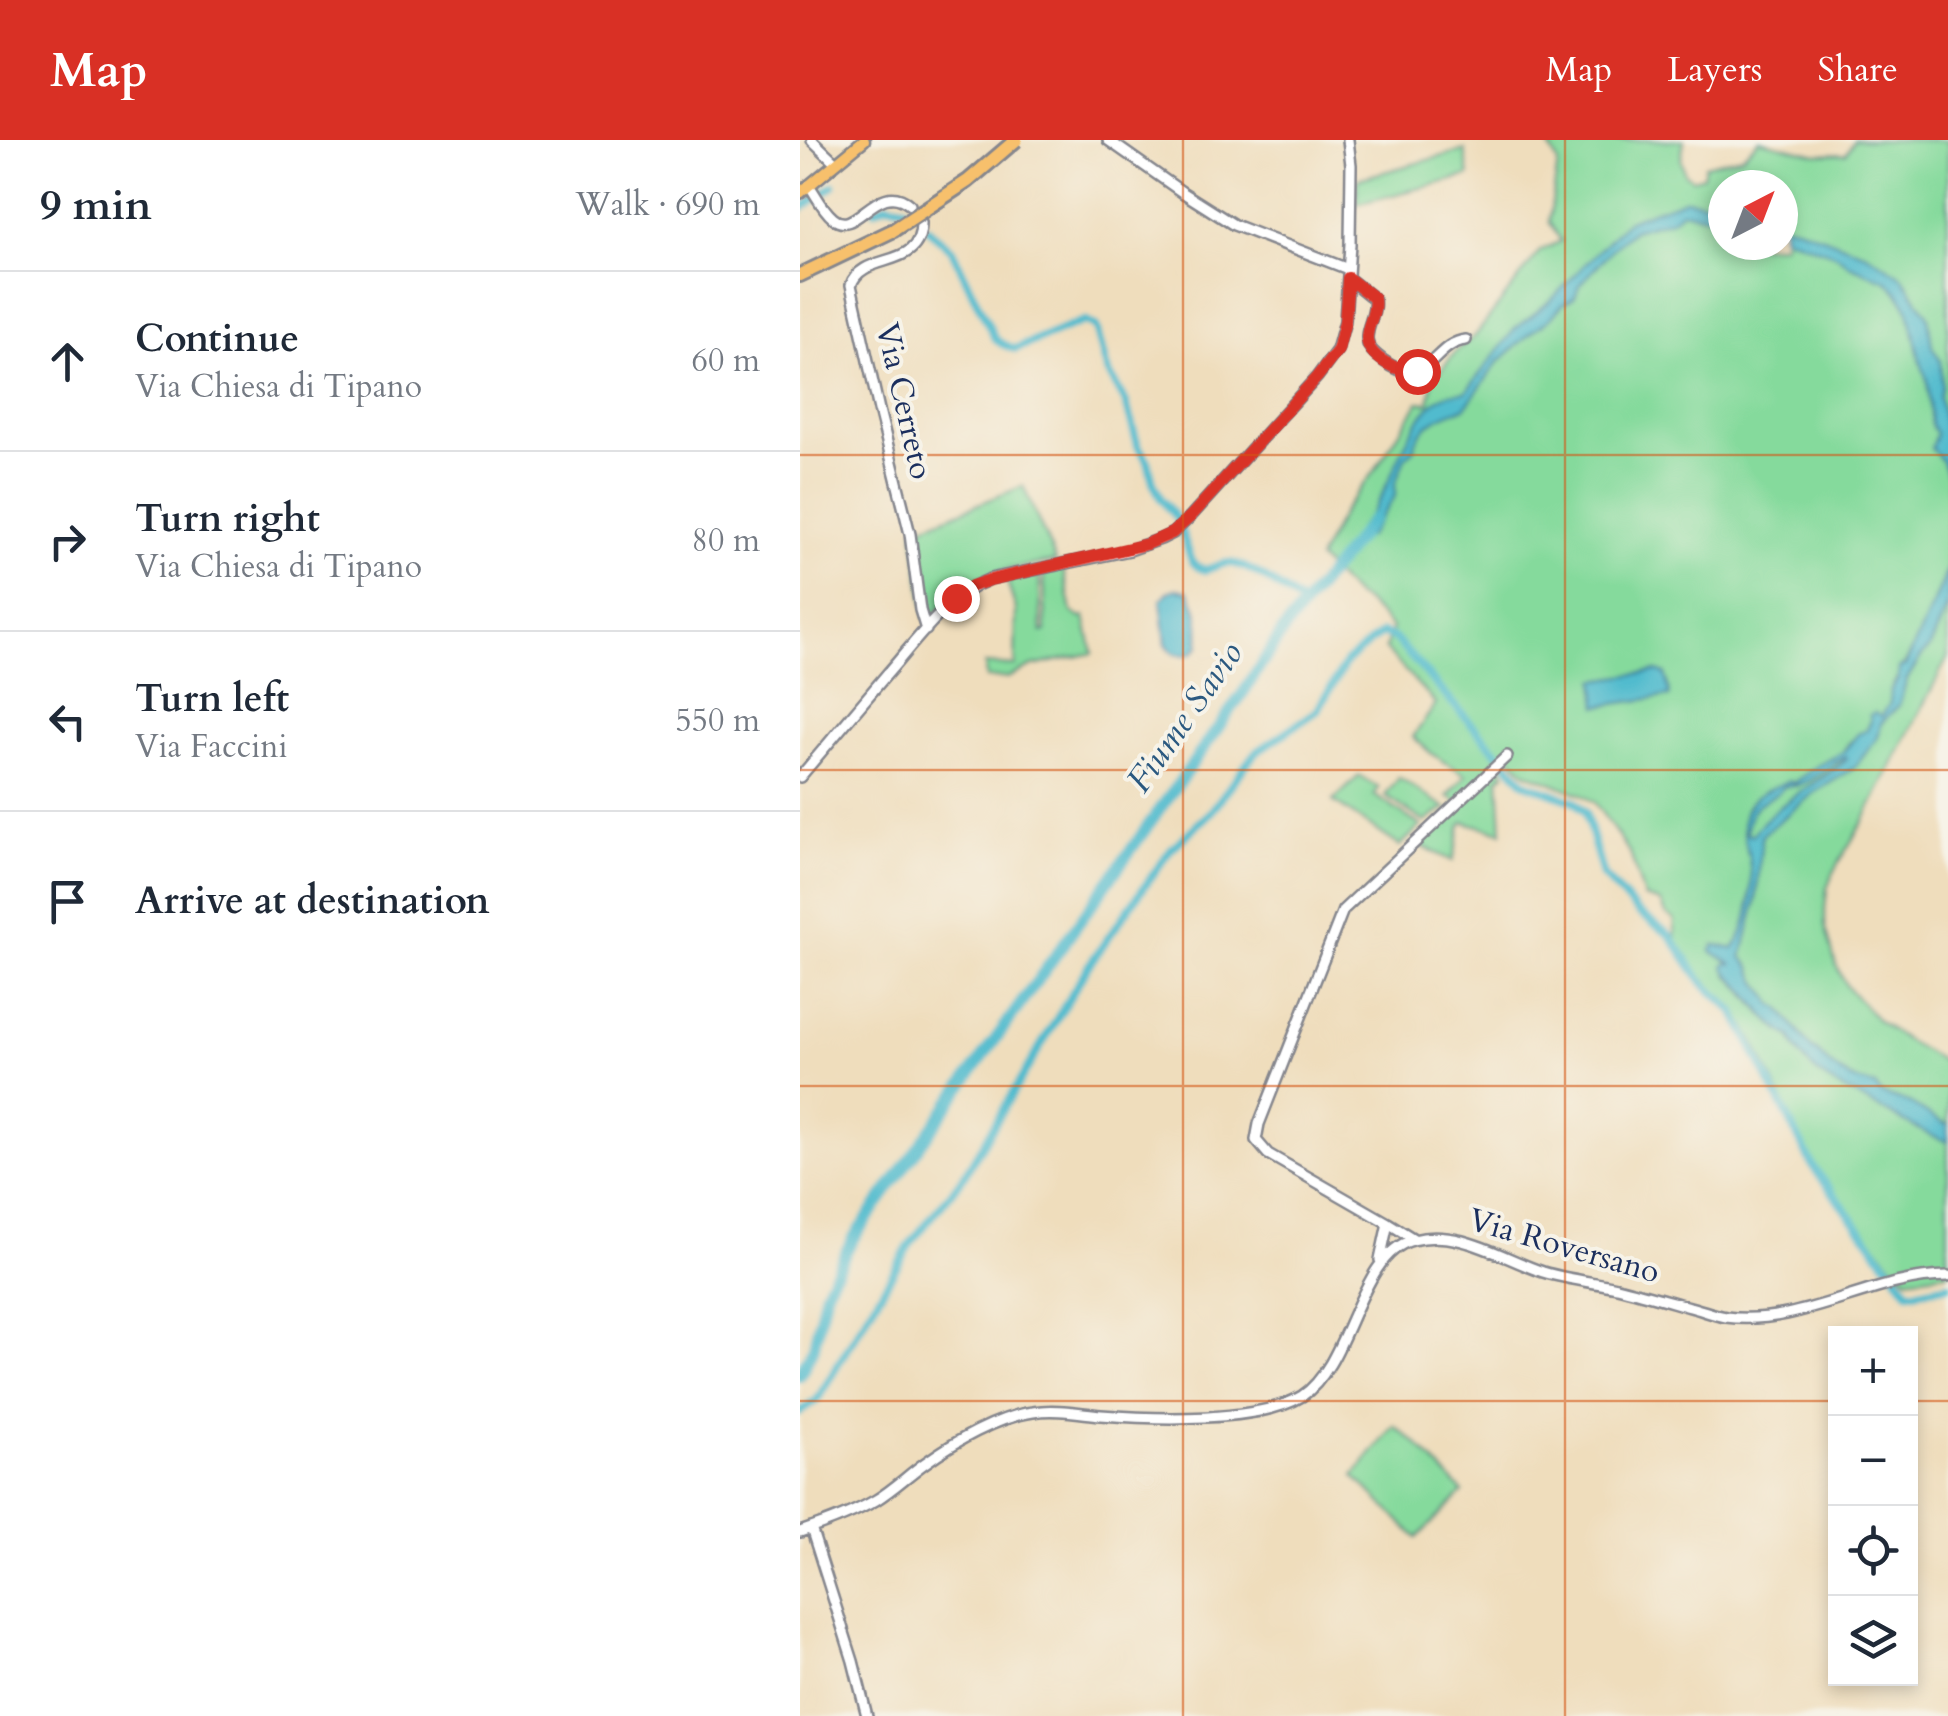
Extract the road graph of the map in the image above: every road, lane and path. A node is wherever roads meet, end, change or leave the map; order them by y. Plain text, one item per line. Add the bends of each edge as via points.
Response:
1 (812, 140) edge
2 (864, 140) edge
3 (1004, 140) edge
4 (1016, 140) edge
5 (1108, 140) edge
6 (1348, 140) edge
7 (836, 163) junction
8 (805, 189) edge
9 (910, 205) dead end
10 (921, 222) dead end
11 (890, 227) junction
12 (800, 266) edge
13 (1348, 274) junction
14 (800, 275) edge
15 (1466, 340) dead end
16 (926, 630) junction
17 (1503, 760) dead end
18 (800, 776) edge
19 (1388, 1223) junction
20 (1414, 1239) junction
21 (1380, 1263) junction
22 (1948, 1276) edge
23 (811, 1528) junction
24 (800, 1532) edge
25 (868, 1716) edge

1 - 7 street
2 - 7 main road
3 - 11 highway
4 - 11 highway, bridge via 968,181
5 - 13 street via 1234,225
6 - 13 street
7 - 8 main road
8 - 9 street via 834,220 849,222 886,198
10 - 16 street, Via Cerreto via 913,248 857,273 852,286
11 - 12 highway
11 - 14 highway
13 - 15 street via 1374,298 1369,347 1396,369 1417,371
13 - 16 street via 1338,350 1172,533 1130,550 972,586
16 - 18 street
17 - 19 street via 1343,910 1259,1124 1256,1140 1268,1154
19 - 20 street
19 - 21 street
20 - 21 street
20 - 22 street, Via Roversano via 1459,1240 1546,1273 1725,1317 1784,1314
21 - 23 street via 1324,1373 1292,1402 1229,1415 1014,1416 956,1442 855,1512
23 - 24 street
23 - 25 street

